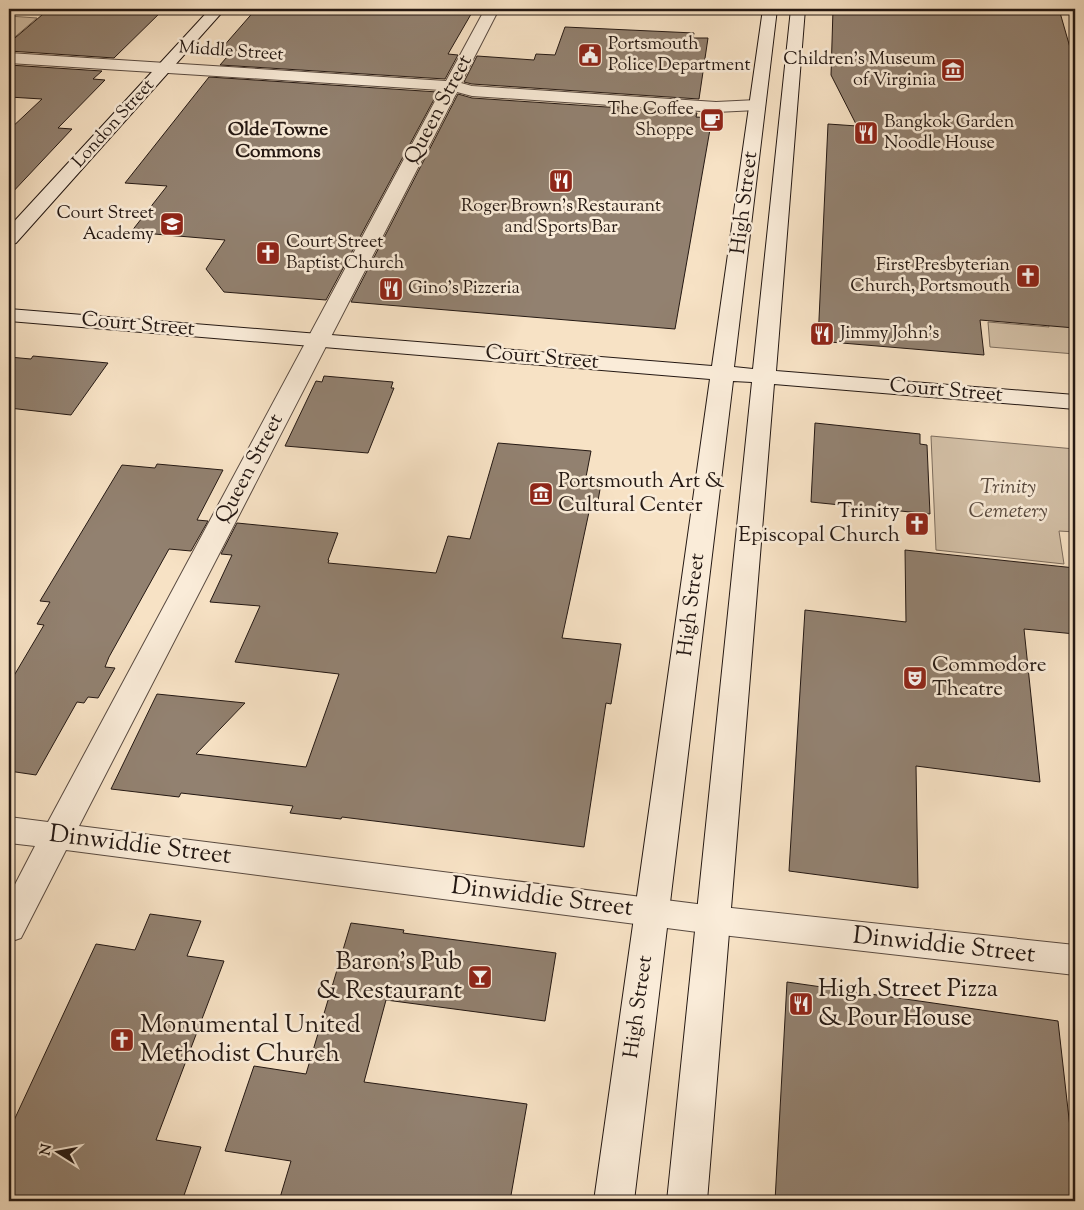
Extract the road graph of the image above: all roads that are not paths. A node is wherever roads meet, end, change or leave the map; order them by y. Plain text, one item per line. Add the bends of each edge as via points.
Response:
1 (218, 9) edge
2 (492, 9) edge
3 (770, 9) edge
4 (798, 9) edge
5 (9, 58) edge
6 (165, 68) junction
7 (451, 86) junction
8 (758, 105) junction
9 (789, 107) junction
10 (9, 239) edge
11 (9, 315) edge
12 (318, 340) junction
13 (722, 373) junction
14 (763, 376) junction
15 (1075, 402) edge
16 (9, 830) edge
17 (58, 836) junction
18 (652, 912) junction
19 (713, 920) junction
20 (9, 928) edge
21 (1075, 960) edge
22 (614, 1201) edge
23 (687, 1201) edge

1 - 6 street, London Street
2 - 7 street, Queen Street
3 - 8 street, High Street
4 - 9 street, High Street
5 - 6 street, Middle Street
6 - 7 street, Middle Street
6 - 10 street, London Street
7 - 8 street, Middle Street via 472,91 716,107
7 - 12 street, Queen Street
8 - 9 street, Middle Street
8 - 13 street, High Street
9 - 14 street, High Street
11 - 12 street, Court Street
12 - 13 street, Court Street
12 - 17 street, Queen Street
13 - 14 street, Court Street
13 - 18 street, High Street
14 - 15 street, Court Street
14 - 19 street, High Street
16 - 17 street, Dinwiddie Street
17 - 18 street, Dinwiddie Street
17 - 20 street, Queen Street
18 - 19 street, Dinwiddie Street
18 - 22 street, High Street
19 - 21 street, Dinwiddie Street
19 - 23 street, High Street

